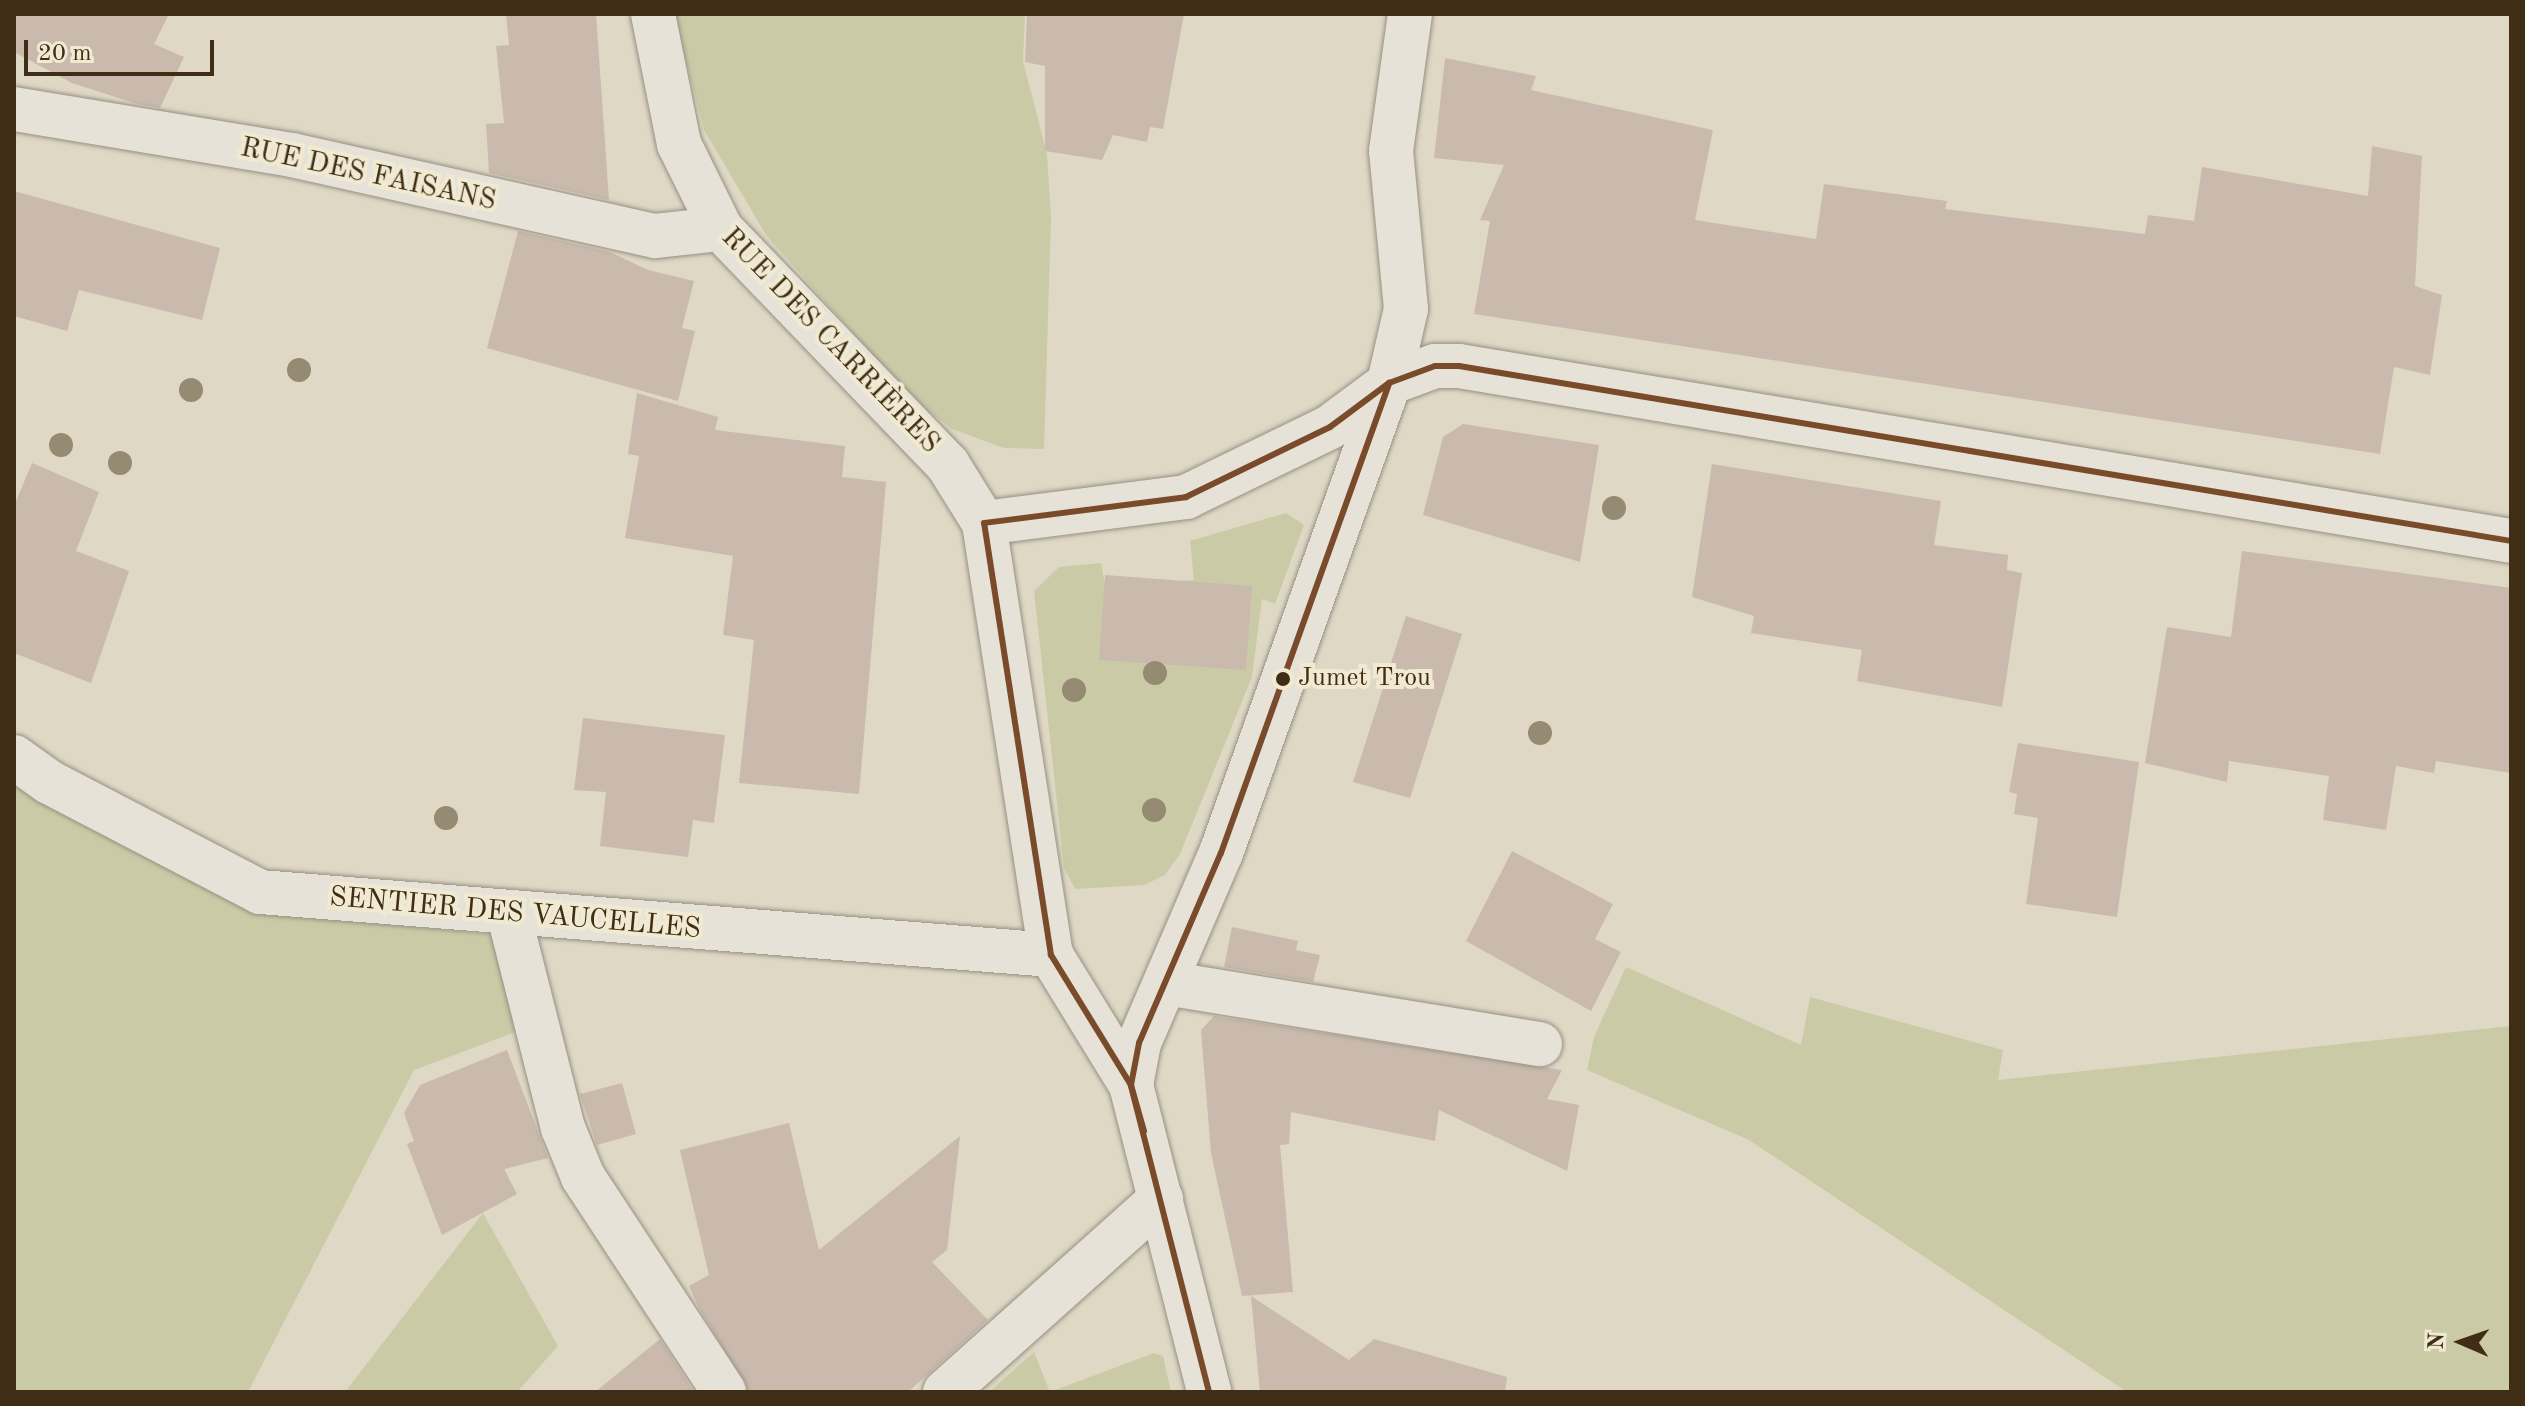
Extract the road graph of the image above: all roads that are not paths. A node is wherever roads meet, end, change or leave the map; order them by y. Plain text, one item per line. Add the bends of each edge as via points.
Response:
1 (653, 14) edge
2 (1410, 14) edge
3 (14, 109) edge
4 (721, 229) junction
5 (1389, 383) junction
6 (984, 523) junction
7 (2511, 541) edge
8 (14, 757) edge
9 (509, 915) junction
10 (1051, 955) junction
11 (1166, 983) junction
12 (1540, 1044) dead end
13 (1131, 1085) junction
14 (1161, 1199) junction
15 (724, 1392) edge
16 (945, 1392) edge
17 (1209, 1392) edge

1 - 4 street, RUE DES CARRIÈRES via 679,144
2 - 5 street via 1391,151 1406,309
3 - 4 street, RUE DES FAISANS via 292,155 655,236
4 - 6 street, RUE DES CARRIÈRES via 948,465
5 - 6 street via 1330,427 1186,497
5 - 7 street via 1435,366 1459,366
5 - 11 street via 1221,853
6 - 10 street
8 - 9 street, SENTIER DES VAUCELLES via 49,782 260,892
9 - 10 street, SENTIER DES VAUCELLES
9 - 15 street via 563,1128 583,1177
10 - 13 street
11 - 12 street
11 - 13 street via 1139,1043
13 - 14 street
14 - 16 street
14 - 17 street

